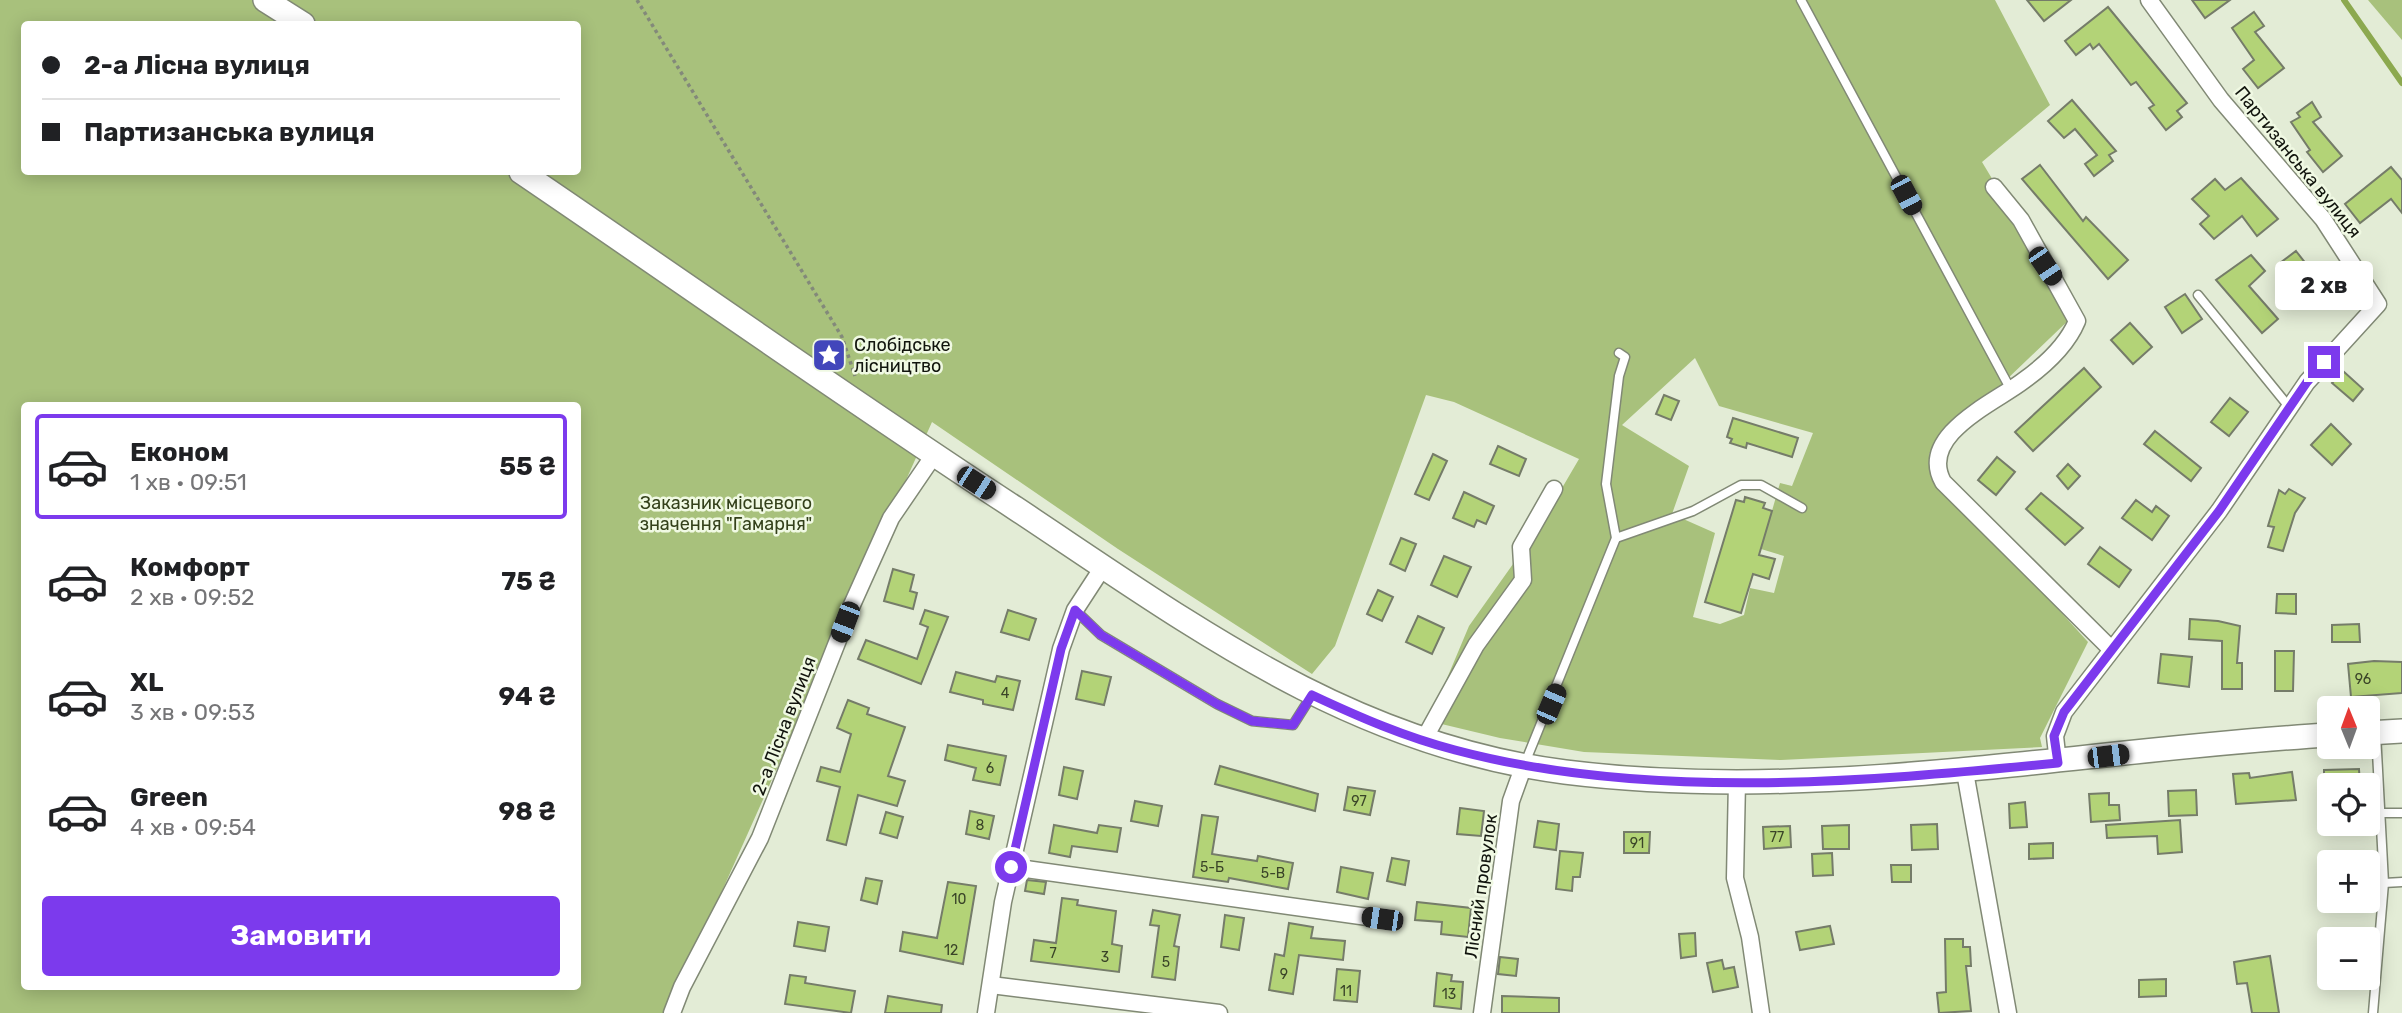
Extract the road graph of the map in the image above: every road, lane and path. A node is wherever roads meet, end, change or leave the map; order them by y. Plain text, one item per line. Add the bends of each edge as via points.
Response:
1 (265, 0) edge
2 (637, 0) edge
3 (1801, 0) edge
4 (2149, 0) edge
5 (298, 21) edge
6 (525, 175) edge
7 (1994, 187) dead end
8 (2198, 295) dead end
9 (1619, 353) dead end
10 (2011, 390) junction
11 (2290, 408) junction
12 (865, 410) junction
13 (934, 456) junction
14 (1553, 489) dead end
15 (1802, 508) dead end
16 (1616, 538) junction
17 (1103, 567) junction
18 (1075, 610) junction
19 (2111, 649) junction
20 (1312, 695) junction
21 (2402, 731) edge
22 (2380, 732) edge
23 (2317, 737) edge
24 (1423, 741) junction
25 (2058, 763) junction
26 (1524, 765) junction
27 (1965, 772) junction
28 (1737, 782) junction
29 (2380, 813) joint
30 (2402, 813) edge
31 (1011, 867) junction
32 (2384, 883) junction
33 (2402, 883) edge
34 (1382, 919) dead end
35 (991, 985) junction
36 (672, 1013) edge
37 (986, 1013) edge
38 (1219, 1013) edge
39 (1482, 1013) edge
40 (1761, 1013) edge
41 (2008, 1013) edge
42 (2373, 1013) edge

1 - 5 street
2 - 12 path via 842,337
3 - 10 lane
4 - 11 street, Партизанська вулиця via 2221,100 2323,219 2378,304 2307,382
6 - 12 street
7 - 10 street via 2021,220 2077,321 2056,352
8 - 11 lane
9 - 16 lane via 1625,357 1606,484
10 - 19 street via 1953,430 1940,457 1941,477
11 - 19 street, Партизанська вулиця via 2219,511
12 - 13 street
13 - 17 street
13 - 36 street, 2-а Лісна вулиця via 891,518 760,838
14 - 24 street via 1521,547 1524,574 1520,585 1482,636
15 - 16 lane via 1761,485 1741,485 1693,511
16 - 26 lane
17 - 18 street
17 - 20 street via 1213,639
18 - 20 lane via 1101,635 1252,721 1293,725
18 - 31 street via 1061,649
19 - 25 street, Партизанська вулиця via 2059,720 2054,736
20 - 24 street
21 - 22 street
23 - 25 street via 2216,743
24 - 26 street
25 - 27 street
26 - 28 street via 1588,774
26 - 39 street, Лісний провулок via 1511,801
27 - 28 street
27 - 41 street
28 - 40 street via 1735,878 1750,937
29 - 30 lane
29 - 32 lane
31 - 34 street
31 - 35 street
32 - 33 lane
32 - 42 lane
35 - 37 street
35 - 38 street

